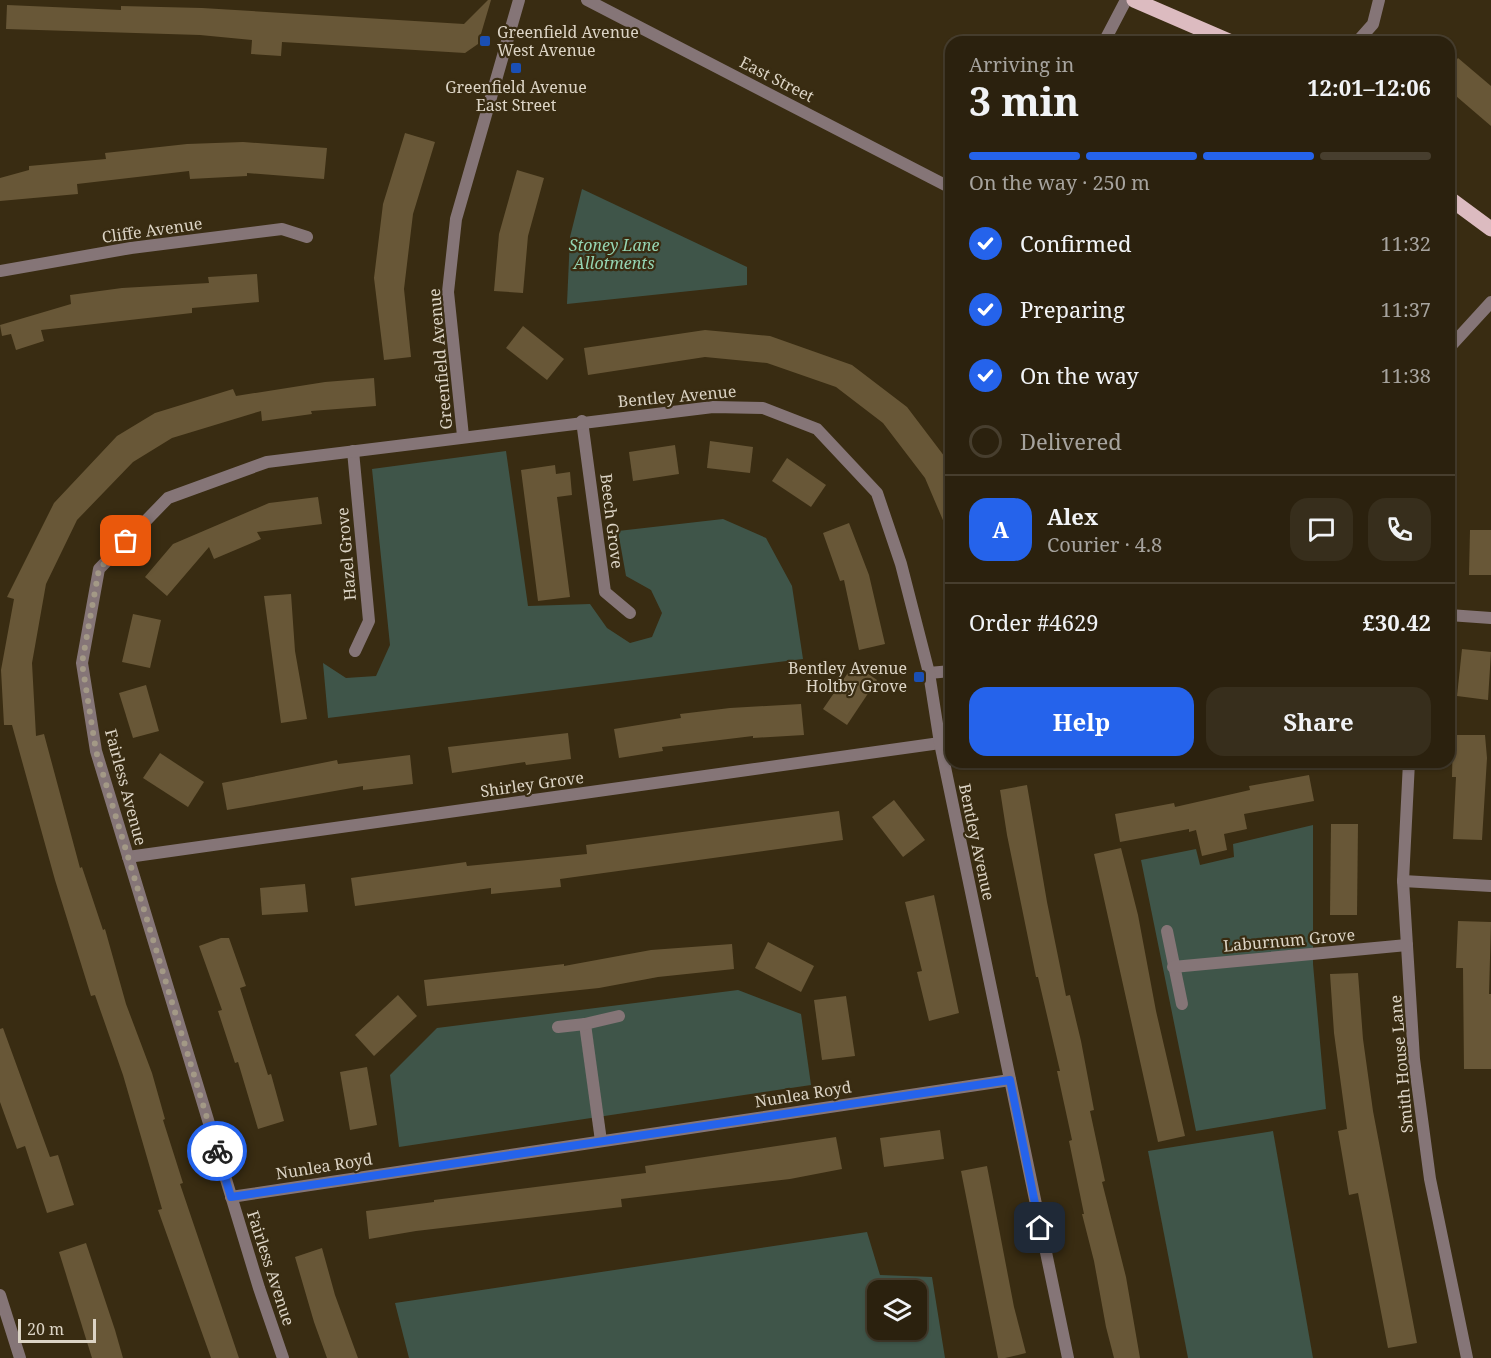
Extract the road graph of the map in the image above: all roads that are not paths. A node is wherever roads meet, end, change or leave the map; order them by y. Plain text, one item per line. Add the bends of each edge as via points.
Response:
1 (519, 0) edge
2 (588, 0) edge
3 (1126, 0) edge
4 (1134, 0) edge
5 (1379, 0) edge
6 (1107, 36) edge
7 (1217, 36) edge
8 (1362, 36) edge
9 (945, 185) edge
10 (1455, 202) edge
11 (1491, 229) edge
12 (308, 237) dead end
13 (0, 271) edge
14 (1491, 302) edge
15 (1455, 341) edge
16 (582, 422) junction
17 (463, 436) junction
18 (353, 451) junction
19 (630, 613) dead end
20 (1455, 615) edge
21 (1491, 618) edge
22 (355, 651) dead end
23 (945, 672) edge
24 (929, 674) junction
25 (940, 743) junction
26 (945, 767) edge
27 (945, 768) edge
28 (1409, 768) edge
29 (128, 857) junction
30 (1404, 881) junction
31 (1491, 886) edge
32 (1167, 931) dead end
33 (1407, 945) junction
34 (1173, 967) junction
35 (1182, 1004) dead end
36 (620, 1016) dead end
37 (585, 1024) junction
38 (558, 1027) dead end
39 (1010, 1080) junction
40 (601, 1141) junction
41 (231, 1197) junction
42 (0, 1295) edge
43 (20, 1358) edge
44 (283, 1358) edge
45 (1068, 1358) edge
46 (1467, 1358) edge

1 - 17 street, Greenfield Avenue via 456,219 448,292
2 - 9 street, East Street
3 - 6 street
4 - 7 main road
5 - 8 street via 1373,24
10 - 11 main road
12 - 13 street, Cliffe Avenue via 282,229 131,248
14 - 15 street
16 - 17 street, Bentley Avenue
16 - 19 street, Beech Grove via 604,592
16 - 24 street, Bentley Avenue via 713,407 762,408 817,429 877,493 901,564
17 - 18 street, Fairless Avenue
18 - 22 street, Hazel Grove via 369,621
18 - 29 street, Fairless Avenue via 267,462 168,498 99,569 82,663 96,751
20 - 21 street
23 - 24 street
24 - 25 street, Bentley Avenue
25 - 26 street, Bentley Avenue
25 - 29 street, Shirley Grove
27 - 39 street, Bentley Avenue
28 - 30 street, Smith House Lane
29 - 41 street, Fairless Avenue
30 - 31 street
30 - 33 street, Smith House Lane
32 - 34 street
33 - 34 street, Laburnum Grove
33 - 46 street, Smith House Lane via 1414,1059 1430,1179
34 - 35 street
36 - 37 street
37 - 38 street
37 - 40 street
39 - 40 street, Nunlea Royd
39 - 45 street, Bentley Avenue
40 - 41 street, Nunlea Royd
41 - 44 street, Fairless Avenue
42 - 43 street

